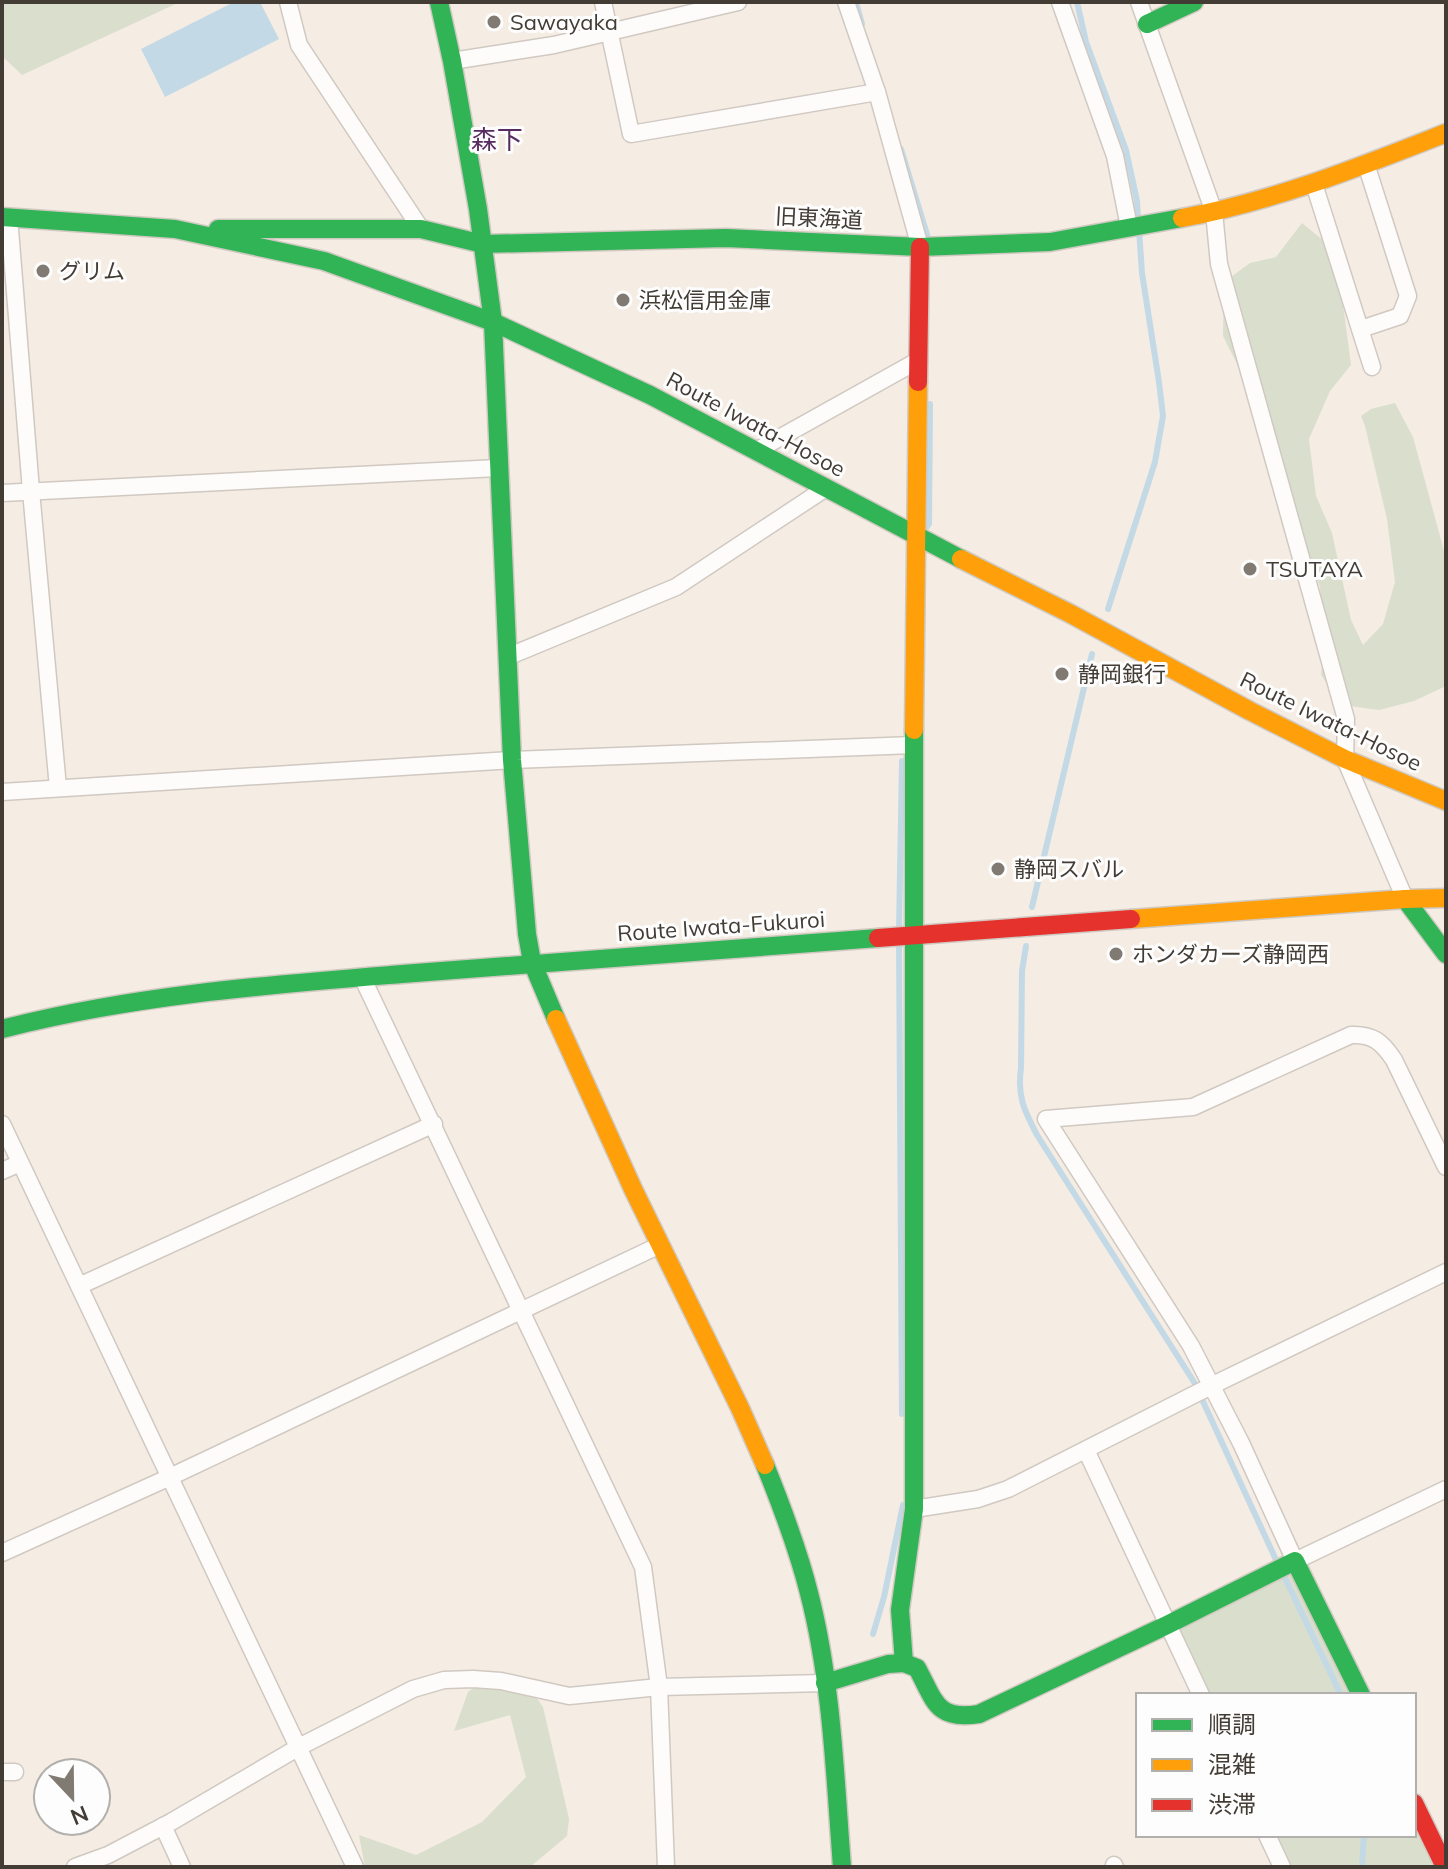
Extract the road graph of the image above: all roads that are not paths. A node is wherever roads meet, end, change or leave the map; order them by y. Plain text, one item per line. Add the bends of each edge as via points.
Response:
1 (288, 2) edge
2 (439, 2) edge
3 (603, 2) edge
4 (738, 2) edge
5 (846, 2) edge
6 (1060, 2) edge
7 (1139, 2) edge
8 (1194, 2) edge
9 (1147, 24) junction
10 (609, 32) junction
11 (452, 61) junction
12 (877, 92) junction
13 (1446, 133) edge
14 (1366, 164) junction
15 (1314, 184) junction
16 (1214, 212) junction
17 (5, 217) edge
18 (1137, 226) junction
19 (175, 229) junction
20 (421, 229) junction
21 (483, 244) junction
22 (920, 247) junction
23 (493, 322) junction
24 (1361, 329) junction
25 (919, 360) junction
26 (1372, 367) dead end
27 (756, 451) junction
28 (498, 468) junction
29 (826, 488) junction
30 (31, 491) junction
31 (2, 493) edge
32 (916, 536) junction
33 (507, 657) junction
34 (914, 745) junction
35 (1345, 759) junction
36 (512, 760) junction
37 (58, 788) junction
38 (2, 792) edge
39 (1446, 801) edge
40 (1446, 898) edge
41 (1405, 899) junction
42 (915, 937) junction
43 (1446, 954) edge
44 (532, 962) junction
45 (362, 977) junction
46 (2, 1029) edge
47 (2, 1124) edge
48 (434, 1124) junction
49 (20, 1163) junction
50 (1446, 1167) edge
51 (2, 1171) edge
52 (660, 1245) junction
53 (1446, 1272) edge
54 (79, 1286) junction
55 (521, 1310) junction
56 (1213, 1385) junction
57 (1086, 1450) junction
58 (170, 1477) junction
59 (1446, 1489) edge
60 (914, 1509) junction
61 (2, 1553) edge
62 (1295, 1561) junction
63 (1167, 1625) junction
64 (904, 1663) junction
65 (825, 1683) junction
66 (659, 1687) junction
67 (1200, 1693) edge
68 (1360, 1693) edge
69 (299, 1747) junction
70 (1416, 1807) edge
71 (163, 1826) junction
72 (1268, 1837) edge
73 (75, 1867) edge
74 (182, 1867) edge
75 (355, 1867) edge
76 (666, 1867) edge
77 (842, 1867) edge
78 (1282, 1867) edge
79 (1445, 1867) edge

1 - 20 street via 299,45
2 - 11 street
3 - 10 street
4 - 10 street
5 - 12 street
6 - 18 street
7 - 9 street
8 - 9 street
9 - 16 street
10 - 11 street
10 - 12 street via 631,134
11 - 21 street
12 - 22 street
13 - 14 street, 旧東海道
14 - 15 street, 旧東海道
14 - 24 street via 1408,296 1400,316
15 - 16 street, 旧東海道
15 - 24 street
16 - 18 street, 旧東海道
16 - 35 street via 1222,273 1346,719
17 - 19 street, Route Iwata-Hosoe
17 - 30 street
18 - 22 street, 旧東海道 via 1050,242
19 - 20 street, 旧東海道
19 - 23 street, Route Iwata-Hosoe via 324,261
20 - 21 street, 旧東海道
21 - 22 street, 旧東海道 via 726,238
21 - 23 street
22 - 25 street
23 - 27 street, Route Iwata-Hosoe
23 - 28 street
24 - 26 street
25 - 27 street
25 - 32 street
27 - 29 street, Route Iwata-Hosoe
28 - 30 street
28 - 33 street
29 - 32 street, Route Iwata-Hosoe
29 - 33 street via 676,587
30 - 31 street
30 - 37 street
32 - 34 street
32 - 35 street, Route Iwata-Hosoe
33 - 36 street
34 - 36 street
34 - 42 street
35 - 39 street, Route Iwata-Hosoe
35 - 41 street
36 - 37 street
36 - 44 street
37 - 38 street
40 - 41 street, Route Iwata-Fukuroi
41 - 42 street, Route Iwata-Fukuroi
41 - 43 street
42 - 44 street, Route Iwata-Fukuroi
42 - 60 street
44 - 45 street, Route Iwata-Fukuroi
44 - 52 street
45 - 46 street, Route Iwata-Fukuroi via 157,996
45 - 48 street
47 - 49 street
48 - 54 street
48 - 55 street
49 - 51 street
49 - 54 street
50 - 56 street via 1394,1060 1366,1035 1351,1035 1193,1107 1046,1119
52 - 55 street
52 - 65 street via 773,1486 799,1558
53 - 56 street
54 - 58 street
55 - 58 street
55 - 66 street via 643,1567
56 - 57 street
56 - 62 street
57 - 60 street via 1008,1489
57 - 63 street
58 - 61 street
58 - 69 street
59 - 62 street
60 - 64 street via 900,1610
62 - 63 street
62 - 68 street
63 - 64 street via 963,1718 942,1711 917,1668
63 - 67 street
64 - 65 street
65 - 66 street
65 - 77 street
66 - 69 street via 569,1696 501,1681 444,1680 413,1689
66 - 76 street
69 - 71 street
69 - 75 street
70 - 79 street
71 - 73 street
71 - 74 street
72 - 78 street

